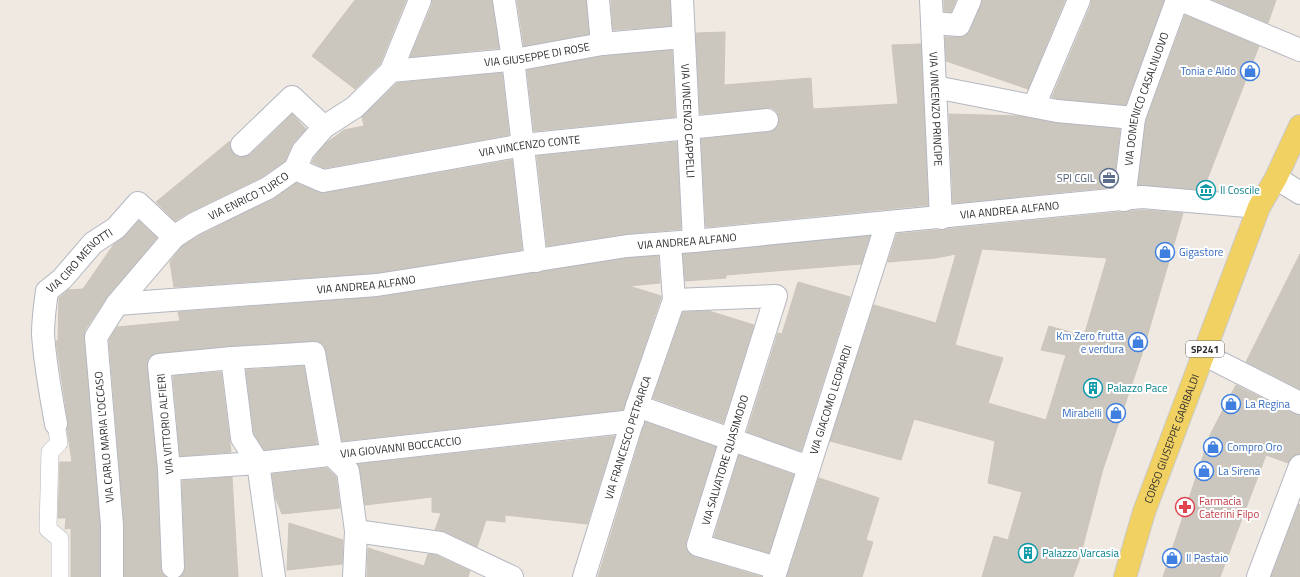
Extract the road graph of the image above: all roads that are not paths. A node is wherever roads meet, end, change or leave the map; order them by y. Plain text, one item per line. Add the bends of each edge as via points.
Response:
1 (420, 0) edge
2 (504, 0) edge
3 (598, 0) edge
4 (682, 0) edge
5 (931, 0) edge
6 (970, 0) edge
7 (1079, 0) edge
8 (1177, 0) edge
9 (1181, 0) edge
10 (932, 23) junction
11 (683, 37) junction
12 (602, 44) junction
13 (1300, 50) edge
14 (513, 59) junction
15 (391, 71) junction
16 (935, 87) junction
17 (1034, 106) junction
18 (1134, 118) junction
19 (768, 120) dead end
20 (1300, 126) edge
21 (324, 127) junction
22 (687, 129) junction
23 (242, 145) dead end
24 (523, 145) junction
25 (295, 169) junction
26 (1276, 178) junction
27 (1300, 193) edge
28 (1124, 200) junction
29 (1259, 207) junction
30 (941, 218) junction
31 (887, 223) junction
32 (174, 237) junction
33 (694, 242) junction
34 (670, 243) junction
35 (536, 260) junction
36 (674, 300) junction
37 (117, 304) junction
38 (1203, 354) junction
39 (232, 358) junction
40 (1300, 403) edge
41 (635, 414) junction
42 (56, 424) joint
43 (731, 440) junction
44 (332, 455) junction
45 (258, 464) junction
46 (1300, 466) edge
47 (809, 467) junction
48 (169, 469) junction
49 (356, 531) junction
50 (173, 567) dead end
51 (775, 573) edge
52 (60, 577) edge
53 (112, 577) edge
54 (274, 577) edge
55 (354, 577) edge
56 (512, 577) edge
57 (584, 577) edge
58 (1124, 577) edge
59 (1258, 577) edge

1 - 15 street, VIA ENRICO TURCO
2 - 14 street
3 - 12 street
4 - 11 street, VIA VINCENZO CAPPELLI
5 - 10 street, VIA VINCENZO PRINCIPE
6 - 10 street via 959,25
7 - 17 street
8 - 18 street, VIA DOMENICO CASALNUOVO
9 - 13 street
10 - 16 street, VIA VINCENZO PRINCIPE
11 - 12 street, VIA GIUSEPPE DI ROSE
11 - 22 street, VIA VINCENZO CAPPELLI
12 - 14 street, VIA GIUSEPPE DI ROSE
14 - 15 street, VIA GIUSEPPE DI ROSE
14 - 24 street
15 - 21 street, VIA ENRICO TURCO via 354,107
16 - 17 street
16 - 30 street, VIA VINCENZO PRINCIPE
17 - 18 street via 1057,111
18 - 28 street, VIA DOMENICO CASALNUOVO
19 - 22 street, VIA VINCENZO CONTE
20 - 26 main road, CORSO GIUSEPPE GARIBALDI / SP241
21 - 23 street via 292,97
21 - 25 street, VIA ENRICO TURCO via 303,151
22 - 24 street, VIA VINCENZO CONTE
22 - 33 street, VIA VINCENZO CAPPELLI
24 - 25 street, VIA VINCENZO CONTE via 323,180
24 - 35 street
25 - 32 street, VIA ENRICO TURCO via 268,188 194,224
26 - 27 street
26 - 29 main road, CORSO GIUSEPPE GARIBALDI / SP241
28 - 29 street, VIA ANDREA ALFANO via 1142,197
28 - 30 street, VIA ANDREA ALFANO
29 - 38 main road, CORSO GIUSEPPE GARIBALDI / SP241
30 - 31 street, VIA ANDREA ALFANO
31 - 33 street, VIA ANDREA ALFANO
31 - 47 street, VIA GIACOMO LEOPARDI
32 - 37 street, VIA ENRICO TURCO
32 - 42 street, VIA CIRO MENOTTI via 138,203 116,228 93,243 62,279 47,291 43,334
33 - 34 street, VIA ANDREA ALFANO
34 - 35 street, VIA ANDREA ALFANO via 627,246
34 - 36 street, VIA FRANCESCO PETRARCA
35 - 37 street, VIA ANDREA ALFANO via 378,286
36 - 41 street, VIA FRANCESCO PETRARCA
36 - 43 street, VIA SALVATORE QUASIMODO via 776,296
37 - 53 street, VIA CARLO MARIA L'OCCASO via 96,337 112,525
38 - 40 street
38 - 58 main road, CORSO GIUSEPPE GARIBALDI / SP241 via 1144,512
39 - 44 street, VIA VITTORIO ALFIERI via 314,353
39 - 45 street via 242,438
39 - 48 street, VIA VITTORIO ALFIERI via 159,365
41 - 43 street
41 - 44 street, VIA GIOVANNI BOCCACCIO
41 - 57 street, VIA FRANCESCO PETRARCA
42 - 52 lane via 59,443 50,452 48,529 60,539
43 - 47 street
43 - 51 street, VIA SALVATORE QUASIMODO via 698,545
44 - 45 street, VIA GIOVANNI BOCCACCIO
44 - 49 street via 348,471
45 - 48 street, VIA GIOVANNI BOCCACCIO
45 - 54 street
46 - 59 street
47 - 51 street, VIA GIACOMO LEOPARDI
48 - 50 street, VIA VITTORIO ALFIERI
49 - 55 street
49 - 56 street via 440,543

